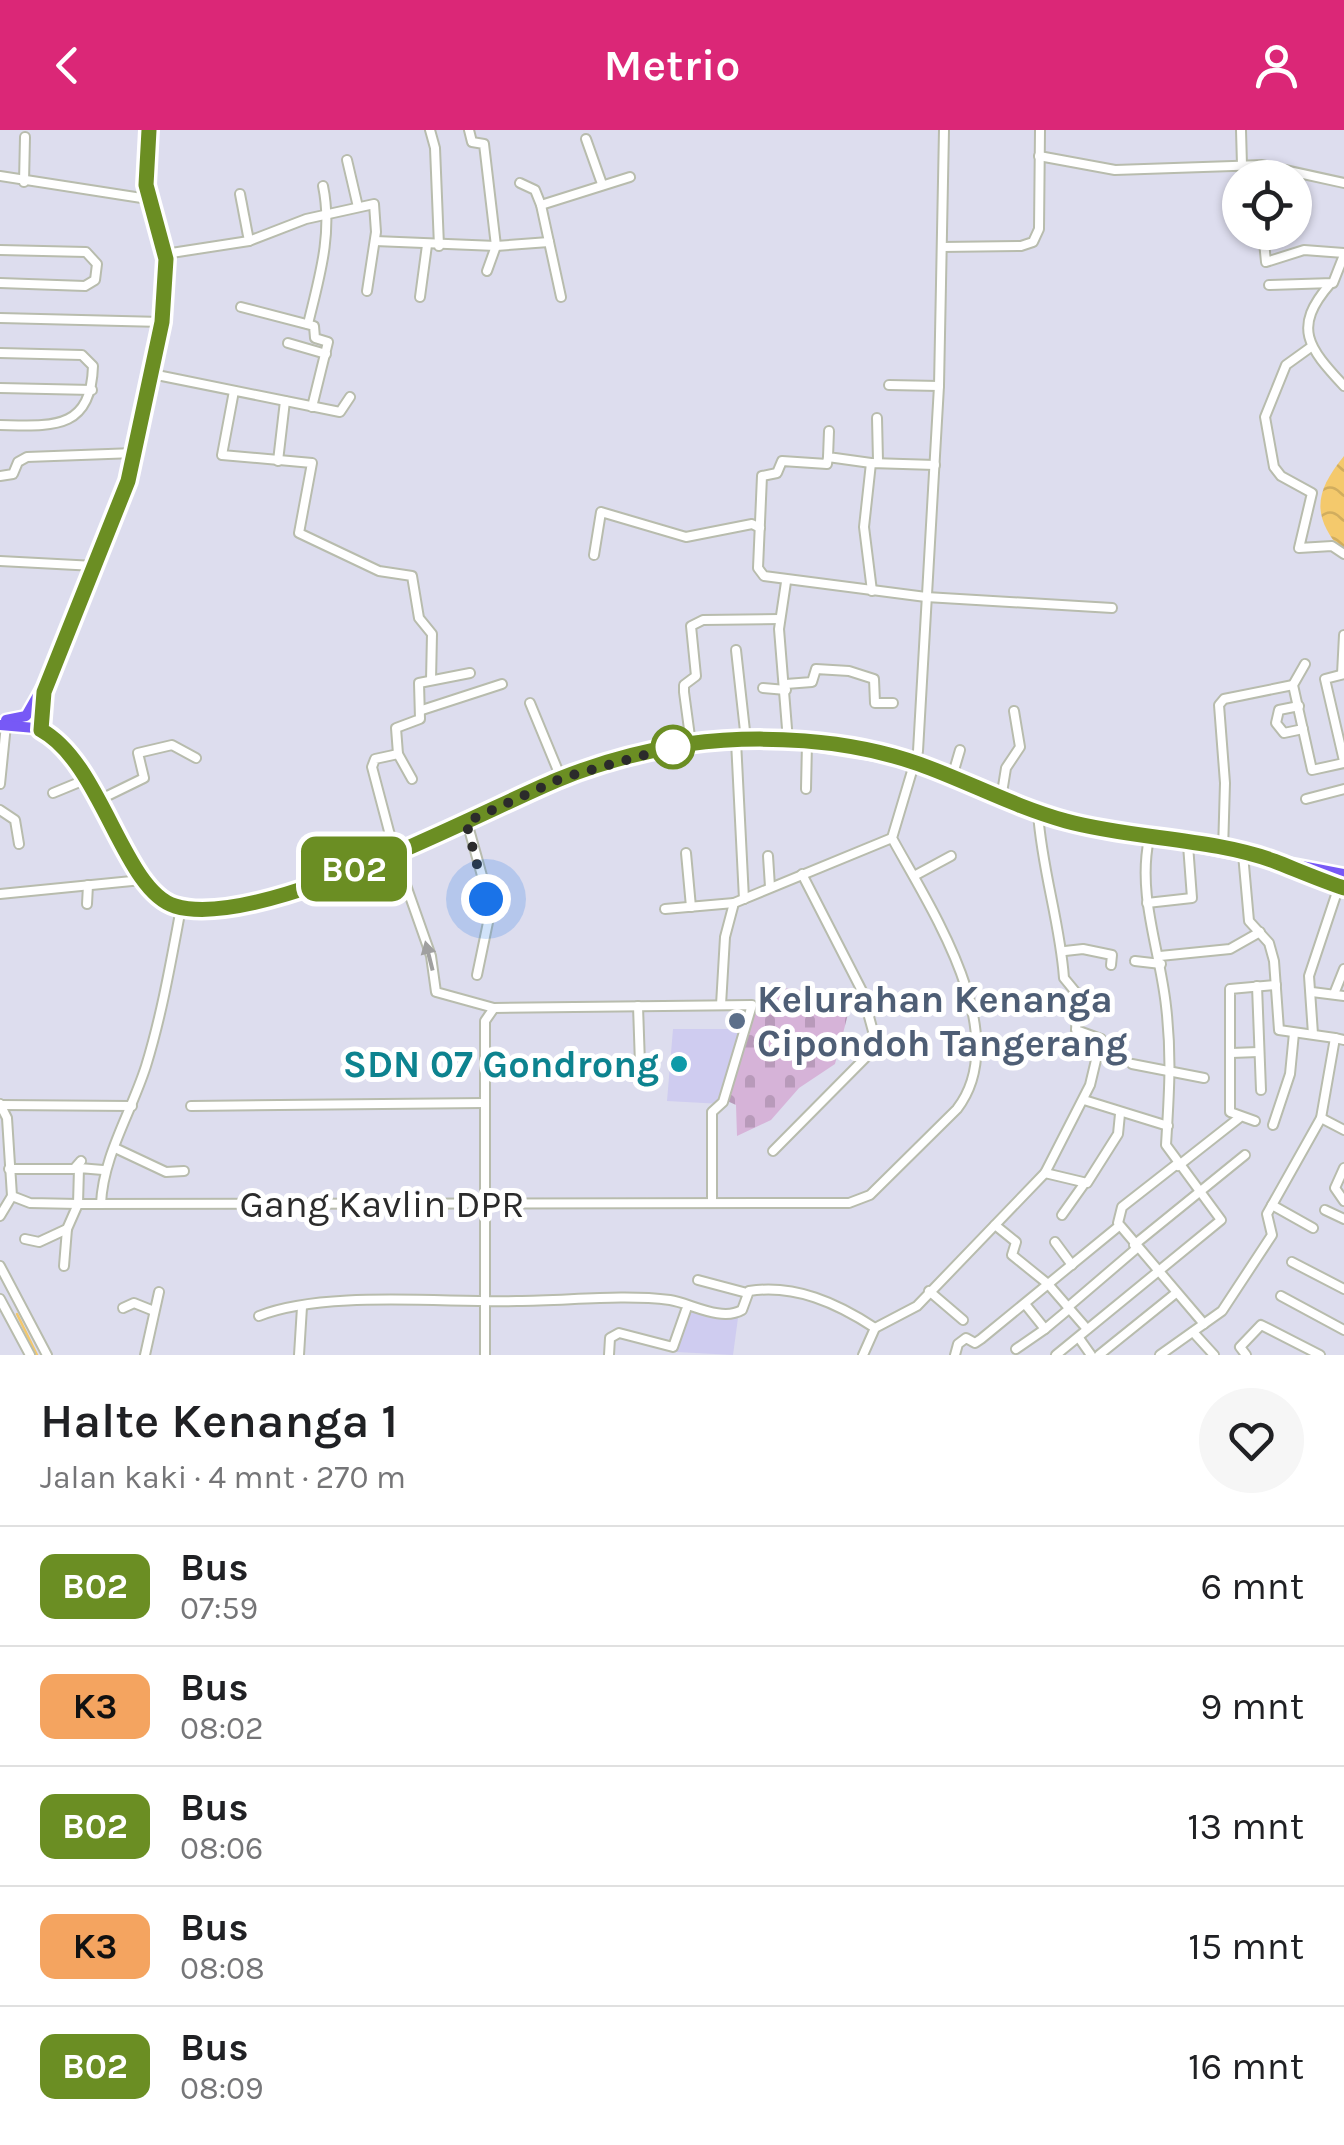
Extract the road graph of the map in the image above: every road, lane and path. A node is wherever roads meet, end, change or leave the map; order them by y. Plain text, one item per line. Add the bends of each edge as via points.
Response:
1 (149, 130) edge
2 (430, 130) edge
3 (469, 130) edge
4 (944, 130) edge
5 (1040, 130) edge
6 (1241, 130) edge
7 (25, 137) dead end
8 (586, 139) dead end
9 (1039, 156) junction
10 (347, 160) dead end
11 (1242, 160) edge
12 (1222, 166) edge
13 (0, 176) edge
14 (630, 176) dead end
15 (1312, 179) edge
16 (24, 182) junction
17 (520, 183) dead end
18 (1344, 183) edge
19 (602, 184) junction
20 (323, 186) dead end
21 (240, 194) dead end
22 (148, 200) junction
23 (540, 204) junction
24 (358, 207) junction
25 (329, 212) junction
26 (248, 241) junction
27 (375, 241) junction
28 (549, 242) junction
29 (427, 245) junction
30 (439, 246) junction
31 (496, 246) junction
32 (942, 247) junction
33 (0, 250) edge
34 (1265, 250) edge
35 (1304, 250) edge
36 (1304, 250) edge
37 (165, 254) junction
38 (1344, 254) edge
39 (487, 272) dead end
40 (0, 283) edge
41 (1330, 284) junction
42 (1270, 285) dead end
43 (366, 291) dead end
44 (420, 297) dead end
45 (561, 297) dead end
46 (241, 307) dead end
47 (0, 318) edge
48 (162, 322) junction
49 (308, 324) junction
50 (288, 343) dead end
51 (1311, 347) junction
52 (0, 353) edge
53 (326, 354) junction
54 (152, 374) junction
55 (889, 384) dead end
56 (939, 386) junction
57 (1344, 386) edge
58 (0, 388) edge
59 (92, 390) junction
60 (234, 390) junction
61 (350, 397) dead end
62 (285, 401) junction
63 (312, 407) junction
64 (877, 418) dead end
65 (0, 425) edge
66 (829, 431) dead end
67 (136, 453) junction
68 (828, 457) junction
69 (278, 461) junction
70 (874, 462) junction
71 (935, 465) junction
72 (0, 476) edge
73 (760, 528) junction
74 (1344, 554) edge
75 (594, 555) dead end
76 (0, 561) edge
77 (97, 566) junction
78 (786, 582) junction
79 (872, 591) junction
80 (926, 596) junction
81 (1112, 608) dead end
82 (780, 620) junction
83 (1344, 636) edge
84 (736, 650) dead end
85 (781, 654) junction
86 (767, 657) dead end
87 (1305, 664) dead end
88 (470, 674) dead end
89 (1343, 674) edge
90 (48, 680) junction
91 (431, 680) junction
92 (499, 685) dead end
93 (1293, 685) junction
94 (786, 686) junction
95 (763, 688) dead end
96 (530, 703) dead end
97 (894, 703) dead end
98 (1299, 706) junction
99 (422, 710) junction
100 (1014, 711) dead end
101 (2, 724) edge
102 (1303, 729) junction
103 (41, 730) junction
104 (741, 740) junction
105 (788, 741) junction
106 (807, 743) junction
107 (690, 744) junction
108 (960, 750) dead end
109 (398, 754) junction
110 (196, 758) dead end
111 (1344, 762) edge
112 (916, 763) junction
113 (952, 777) junction
114 (562, 778) junction
115 (412, 779) dead end
116 (86, 780) junction
117 (0, 784) edge
118 (806, 789) dead end
119 (1344, 789) edge
120 (53, 793) dead end
121 (101, 798) junction
122 (1001, 799) junction
123 (1306, 799) dead end
124 (0, 810) edge
125 (1038, 813) junction
126 (466, 822) junction
127 (892, 838) junction
128 (1149, 838) junction
129 (19, 844) dead end
130 (1188, 845) junction
131 (1224, 850) junction
132 (686, 853) dead end
133 (395, 854) junction
134 (1243, 854) junction
135 (768, 856) dead end
136 (951, 856) dead end
137 (802, 874) junction
138 (914, 876) junction
139 (142, 880) junction
140 (1342, 883) edge
141 (88, 885) junction
142 (770, 887) junction
143 (0, 894) edge
144 (744, 899) junction
145 (734, 903) junction
146 (1147, 903) junction
147 (87, 904) dead end
148 (690, 907) junction
149 (181, 908) junction
150 (665, 910) dead end
151 (1260, 932) junction
152 (1065, 952) junction
153 (1160, 960) junction
154 (1135, 961) dead end
155 (1111, 965) dead end
156 (1344, 969) edge
157 (477, 975) dead end
158 (1276, 985) junction
159 (1257, 986) junction
160 (1312, 992) junction
161 (1339, 995) edge
162 (722, 1005) junction
163 (638, 1006) junction
164 (494, 1008) junction
165 (1294, 1033) junction
166 (1313, 1034) junction
167 (1340, 1039) edge
168 (1232, 1052) junction
169 (1259, 1052) junction
170 (640, 1064) dead end
171 (1132, 1064) dead end
172 (1173, 1072) junction
173 (1204, 1078) dead end
174 (1261, 1090) dead end
175 (1084, 1100) junction
176 (485, 1103) junction
177 (1, 1104) edge
178 (132, 1106) junction
179 (191, 1106) dead end
180 (1120, 1114) junction
181 (1239, 1118) junction
182 (1321, 1118) junction
183 (1255, 1121) dead end
184 (1273, 1125) dead end
185 (1168, 1126) junction
186 (1344, 1130) edge
187 (115, 1148) junction
188 (773, 1151) dead end
189 (1245, 1156) dead end
190 (80, 1165) junction
191 (1177, 1165) junction
192 (1344, 1168) edge
193 (8, 1169) junction
194 (103, 1170) junction
195 (184, 1172) dead end
196 (1045, 1173) junction
197 (1084, 1184) junction
198 (1198, 1192) junction
199 (12, 1196) junction
200 (1344, 1200) edge
201 (712, 1203) junction
202 (78, 1204) junction
203 (101, 1204) junction
204 (484, 1204) junction
205 (1272, 1205) junction
206 (1326, 1210) dead end
207 (1062, 1215) dead end
208 (0, 1216) edge
209 (1344, 1219) edge
210 (994, 1225) junction
211 (1120, 1226) junction
212 (1313, 1228) dead end
213 (68, 1229) junction
214 (25, 1238) dead end
215 (1055, 1242) dead end
216 (1136, 1246) junction
217 (1292, 1262) dead end
218 (1072, 1265) junction
219 (0, 1266) edge
220 (64, 1266) dead end
221 (1158, 1270) junction
222 (698, 1280) dead end
223 (1048, 1284) junction
224 (1344, 1289) edge
225 (930, 1291) junction
226 (159, 1292) dead end
227 (747, 1292) junction
228 (1176, 1293) junction
229 (1281, 1296) dead end
230 (1, 1301) edge
231 (485, 1302) junction
232 (1026, 1304) junction
233 (302, 1307) junction
234 (124, 1308) dead end
235 (1069, 1308) junction
236 (686, 1310) junction
237 (154, 1311) junction
238 (259, 1316) dead end
239 (963, 1320) dead end
240 (1204, 1324) junction
241 (875, 1328) junction
242 (1045, 1329) junction
243 (1087, 1330) junction
244 (1344, 1330) edge
245 (1192, 1332) junction
246 (1079, 1338) junction
247 (1016, 1349) dead end
248 (30, 1355) edge
249 (47, 1355) edge
250 (145, 1355) edge
251 (298, 1355) edge
252 (485, 1355) edge
253 (608, 1355) edge
254 (864, 1355) edge
255 (956, 1355) edge
256 (1056, 1355) edge
257 (1091, 1355) edge
258 (1100, 1355) edge
259 (1160, 1355) edge
260 (1214, 1355) edge
261 (1246, 1355) edge
262 (1320, 1355) edge

1 - 22 main road
2 - 30 street
3 - 31 street via 472,142 484,144
4 - 32 street
5 - 9 street
6 - 11 street
7 - 16 street
8 - 19 street
9 - 12 street via 1115,170
9 - 32 street via 1033,242
10 - 24 street
13 - 16 street
14 - 19 street
15 - 18 street
16 - 22 street
17 - 23 street via 535,190
19 - 23 street
20 - 25 street
21 - 26 street
22 - 37 main road
23 - 28 street
24 - 25 street
24 - 27 street via 377,206
25 - 26 street
25 - 49 street
26 - 37 street
27 - 29 street
27 - 43 street
28 - 31 street
28 - 45 street
29 - 30 street
29 - 44 street
30 - 31 street
31 - 39 street
32 - 56 street
33 - 40 street via 86,252 96,264 94,280 85,286
34 - 36 street via 1266,262
35 - 38 street
37 - 48 main road
38 - 41 street
41 - 42 street
41 - 51 street via 1308,314
46 - 49 street
47 - 48 street
48 - 54 main road
49 - 53 street via 315,338 328,342
50 - 53 street
51 - 57 street
51 - 74 street via 1286,365 1268,405 1269,456 1281,476 1312,494 1299,548 1338,547
52 - 59 street via 88,357
53 - 63 street
54 - 60 street
54 - 67 main road
55 - 56 street
56 - 71 street
58 - 59 street
59 - 65 street via 86,406 58,422
60 - 62 street
60 - 69 street via 222,455
61 - 63 street via 340,412
62 - 63 street
62 - 69 street
64 - 70 street
66 - 68 street
67 - 72 street via 27,457 13,474
67 - 77 main road
68 - 70 street
68 - 73 street via 826,464 782,461 777,473 762,476
69 - 91 street via 312,463 298,532 379,572 412,576 419,618 432,634
70 - 71 street
70 - 79 street via 864,528
71 - 80 street
73 - 75 street via 686,537 601,512
73 - 78 street via 759,572
76 - 77 street
77 - 90 main road
78 - 79 street
78 - 82 street
79 - 80 street
80 - 81 street
80 - 112 street
82 - 85 street
82 - 107 street via 703,620 691,626 696,676 684,692
83 - 89 street
84 - 104 street
85 - 86 street
85 - 94 street
87 - 93 street
88 - 91 street
89 - 111 street via 1325,680
90 - 101 main road via 26,716
90 - 103 main road
91 - 99 street via 420,683
92 - 99 street
93 - 98 street
93 - 131 street via 1219,704
94 - 95 street
94 - 97 street via 812,682 816,669 849,671 874,679 876,704
94 - 105 street
96 - 114 street
98 - 102 street
98 - 102 street via 1279,710 1276,723 1284,733
99 - 109 street via 416,724 396,728
100 - 122 street via 1020,747 1006,768
101 - 103 main road
101 - 117 street
102 - 111 street via 1313,771
103 - 116 main road
104 - 105 main road
104 - 107 main road
104 - 144 street
105 - 106 main road
106 - 112 main road
106 - 118 street
107 - 114 main road
108 - 113 street
109 - 115 street
109 - 133 street via 375,759 372,766
110 - 121 street via 172,745 138,753 144,778
112 - 113 main road
112 - 127 street
113 - 122 main road
114 - 126 main road
116 - 120 street
116 - 121 main road
119 - 123 street
121 - 139 main road
122 - 125 main road
124 - 129 street via 15,820
125 - 128 main road
125 - 152 street via 1052,916
126 - 133 main road
126 - 157 street via 491,908
127 - 137 street
127 - 138 street
128 - 130 main road
128 - 146 street
130 - 131 main road
130 - 146 street via 1192,898
131 - 134 main road
132 - 148 street
133 - 149 main road via 249,904
164 -> 133 street via 436,992 431,956
134 - 140 main road
134 - 151 street via 1248,918
135 - 142 street
136 - 138 street
137 - 142 street
137 - 188 street via 862,991 877,1046
138 - 201 street, Gang Kavlin DPR via 969,997 970,1084 956,1109 870,1194 849,1203
139 - 141 street
139 - 149 main road via 160,900
140 - 160 street via 1310,968
141 - 143 street
141 - 147 street
142 - 144 street
144 - 145 street
145 - 148 street
145 - 162 street
146 - 153 street
148 - 150 street
149 - 178 street via 162,1010
151 - 153 street via 1230,949
151 - 158 street via 1269,943
152 - 155 street via 1112,955
152 - 175 street via 1064,978 1078,995 1076,1032 1101,1039
153 - 154 street
153 - 172 street
156 - 161 street
158 - 159 street
158 - 165 street via 1280,1030
159 - 168 street via 1230,989
159 - 169 street
160 - 161 street
160 - 166 street
162 - 163 street
162 - 201 street via 752,1004 723,1102 712,1112
163 - 164 street
163 - 170 street
164 - 176 street via 486,1021
165 - 166 street
165 - 184 street via 1290,1074
166 - 167 street
167 - 182 street
168 - 169 street
168 - 181 street via 1230,1111
169 - 174 street
171 - 172 street
172 - 173 street
172 - 185 street
175 - 180 street
175 - 196 street
176 - 179 street
176 - 204 street
177 - 178 street
177 - 193 street
178 - 187 street
180 - 185 street
180 - 197 street via 1118,1134
181 - 183 street
181 - 191 street
182 - 186 street
182 - 205 street
185 - 191 street via 1166,1145
187 - 194 street
187 - 195 street via 166,1172
189 - 198 street
190 - 193 street
190 - 194 street
190 - 202 street
191 - 198 street
191 - 211 street via 1122,1207
192 - 200 street via 1335,1188
193 - 199 street
194 - 203 street
196 - 197 street
196 - 210 street
197 - 207 street
198 - 216 street
198 - 221 street via 1220,1222
199 - 202 street, Gang Kavlin DPR
199 - 208 street
201 - 204 street, Gang Kavlin DPR
202 - 203 street, Gang Kavlin DPR
202 - 213 street
203 - 204 street, Gang Kavlin DPR
204 - 231 street
205 - 212 street
205 - 240 street via 1272,1235 1228,1302
206 - 209 street
210 - 223 street via 1016,1242 1012,1256
210 - 225 street
211 - 216 street
211 - 218 street
213 - 214 street via 39,1242
213 - 220 street
215 - 218 street
216 - 221 street
216 - 235 street
217 - 224 street
218 - 223 street
219 - 249 street
221 - 228 street
221 - 243 street
222 - 227 street
223 - 232 street
223 - 235 street
225 - 239 street
225 - 241 street via 917,1306
226 - 237 street
227 - 236 street via 739,1313
227 - 241 street via 809,1295
228 - 240 street
228 - 258 street
229 - 244 street
230 - 248 street
231 - 233 street
231 - 236 street via 673,1300
231 - 252 street
232 - 242 street
232 - 255 street via 978,1342 970,1337 958,1344
233 - 238 street
233 - 251 street
234 - 237 street via 134,1303
235 - 242 street
235 - 243 street
236 - 253 street via 673,1347 620,1333 610,1338
237 - 250 street
240 - 245 street
241 - 254 street
242 - 247 street
243 - 246 street
245 - 259 street
245 - 260 street
246 - 256 street
246 - 257 street
261 - 262 street via 1240,1347 1261,1324

